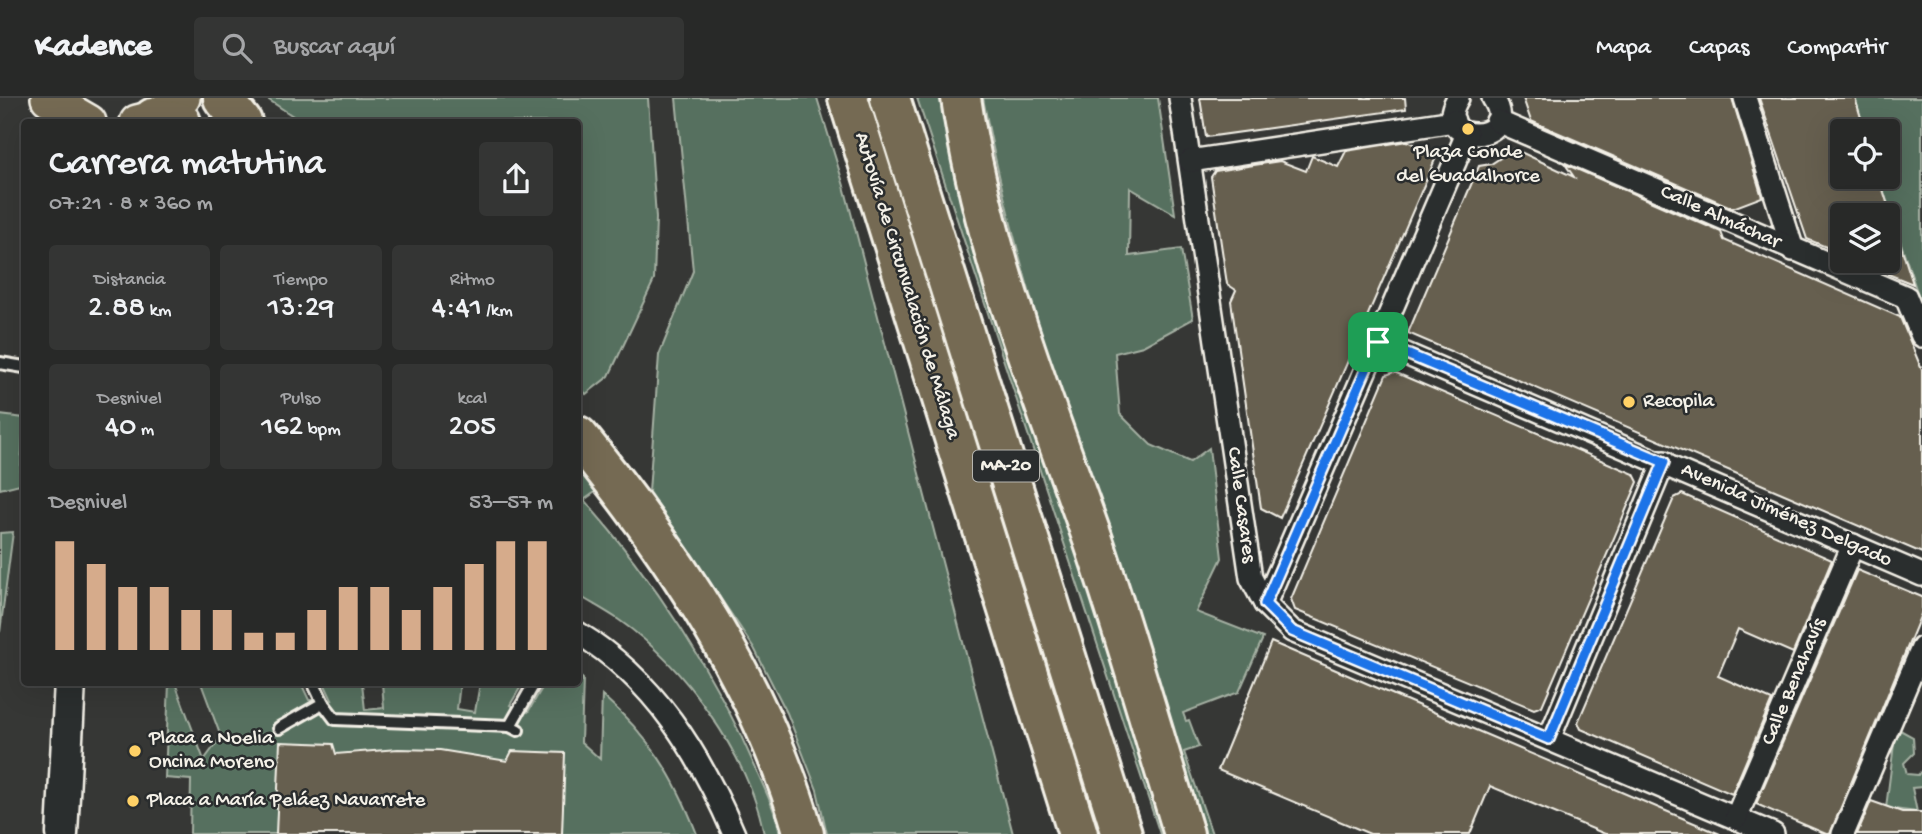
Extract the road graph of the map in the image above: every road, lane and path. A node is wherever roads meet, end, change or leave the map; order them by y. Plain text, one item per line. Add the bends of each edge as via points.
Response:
1 (48, 98) edge
2 (223, 98) edge
3 (848, 98) edge
4 (890, 98) edge
5 (961, 98) edge
6 (1180, 98) edge
7 (1458, 98) edge
8 (1493, 98) edge
9 (1745, 98) edge
10 (84, 119) edge
11 (240, 119) edge
12 (1497, 121) junction
13 (1460, 127) junction
14 (1190, 161) junction
15 (1793, 250) junction
16 (1922, 336) edge
17 (1378, 342) junction
18 (0, 363) edge
19 (21, 366) edge
20 (581, 440) edge
21 (1664, 462) junction
22 (983, 535) junction
23 (1853, 545) junction
24 (1922, 575) edge
25 (1265, 604) junction
26 (581, 635) edge
27 (1922, 648) edge
28 (70, 686) edge
29 (315, 686) edge
30 (533, 686) edge
31 (1075, 687) junction
32 (323, 703) junction
33 (279, 728) dead end
34 (1549, 739) junction
35 (1736, 818) junction
36 (62, 834) edge
37 (734, 834) edge
38 (804, 834) edge
39 (1052, 834) edge
40 (1078, 834) edge
41 (1122, 834) edge
42 (1141, 834) edge
43 (1184, 834) edge
44 (1773, 834) edge
45 (1843, 834) edge

1 - 10 main road
2 - 11 highway
3 - 22 highway, Autovía de Circunvalación de Málaga / MA-20
4 - 31 highway, Autovía de Circunvalación de Málaga / MA-20
5 - 43 highway via 971,162 1006,293 1095,547
6 - 14 street, Calle Casares
7 - 13 street via 1453,106
8 - 12 street
9 - 15 street
12 - 13 street via 1488,132
12 - 15 street, Calle Almáchar
13 - 14 street
13 - 17 street
14 - 25 street, Calle Casares via 1251,578
15 - 16 street, Calle Almáchar via 1906,297
17 - 21 street, Avenida Jiménez Delgado
17 - 25 street
18 - 19 lane
20 - 38 highway via 654,536 735,665 777,752
21 - 23 street, Avenida Jiménez Delgado
21 - 34 street
22 - 39 highway via 986,606
22 - 40 highway, Autovía de Circunvalación de Málaga / MA-20
23 - 24 street, Avenida Jiménez Delgado
23 - 35 street, Calle Benahavís
25 - 34 street, Calle Casares via 1292,631
26 - 37 street via 649,690 692,747
27 - 45 street
28 - 36 street
29 - 32 lane
30 - 32 lane via 514,728 335,719
31 - 41 highway, Autovía de Circunvalación de Málaga / MA-20
31 - 42 highway via 1114,750
32 - 33 lane
34 - 35 street, Calle Casares
35 - 44 street, Calle Casares

